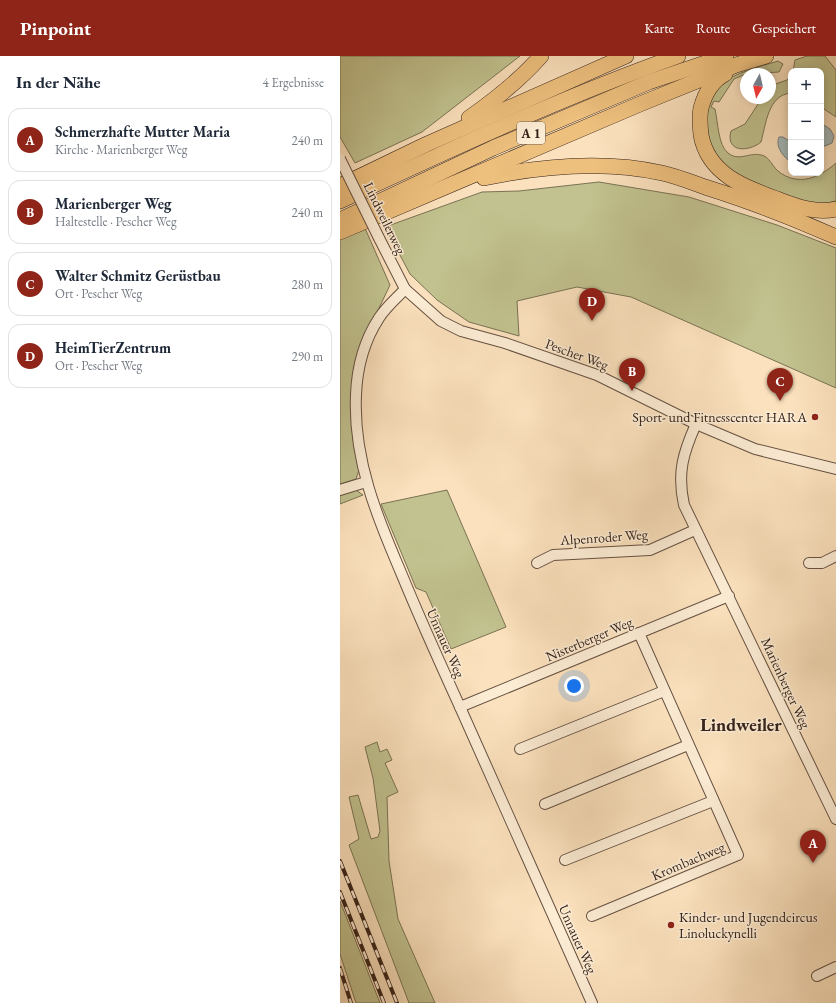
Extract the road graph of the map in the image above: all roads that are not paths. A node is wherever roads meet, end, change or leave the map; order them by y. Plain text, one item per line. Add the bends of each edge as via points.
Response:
1 (541, 56) edge
2 (626, 56) edge
3 (678, 56) edge
4 (726, 56) edge
5 (766, 56) edge
6 (775, 56) edge
7 (427, 144) junction
8 (340, 159) edge
9 (340, 186) edge
10 (420, 198) junction
11 (340, 201) edge
12 (836, 209) edge
13 (340, 220) edge
14 (340, 232) edge
15 (836, 237) edge
16 (405, 289) junction
17 (696, 424) junction
18 (836, 469) edge
19 (366, 482) junction
20 (340, 490) edge
21 (695, 530) junction
22 (836, 556) edge
23 (537, 563) dead end
24 (809, 563) dead end
25 (729, 596) junction
26 (639, 633) junction
27 (664, 690) junction
28 (460, 707) junction
29 (688, 745) junction
30 (520, 749) dead end
31 (713, 801) junction
32 (545, 804) dead end
33 (836, 819) edge
34 (565, 860) dead end
35 (592, 916) dead end
36 (836, 968) edge
37 (817, 976) dead end
38 (592, 1003) edge

1 - 7 highway via 495,100
2 - 7 highway
3 - 11 highway, A 1 via 643,68 450,150
4 - 13 highway, A 1 via 649,82 494,148
5 - 10 highway via 736,65 640,104
6 - 12 highway via 733,70 712,84 704,98 700,115 703,144 710,159 720,171 746,188 813,210
7 - 9 highway
8 - 16 street, Lindweilerweg, bridge
10 - 14 highway
10 - 15 highway via 467,181 504,174 586,165 621,167 662,173 700,185 791,217
16 - 17 street, Pescher Weg via 441,321 461,331 505,343 597,375
16 - 19 street, Unnauer Weg via 380,316 364,348 359,370 357,419
17 - 18 street, Pescher Weg via 755,449
17 - 21 street, Marienberger Weg via 683,455 681,477 684,506
19 - 20 street
19 - 28 street, Unnauer Weg via 377,519
21 - 23 street, Alpenroder Weg via 650,550 554,555
21 - 25 street, Marienberger Weg
22 - 24 street via 822,563
25 - 26 street, Nisterberger Weg
25 - 33 street, Marienberger Weg
26 - 27 street, Krombachweg
26 - 28 street, Nisterberger Weg
27 - 29 street, Krombachweg
27 - 30 street
28 - 38 street, Unnauer Weg
29 - 31 street, Krombachweg
29 - 32 street
31 - 34 street
31 - 35 street, Krombachweg via 738,855
36 - 37 street

